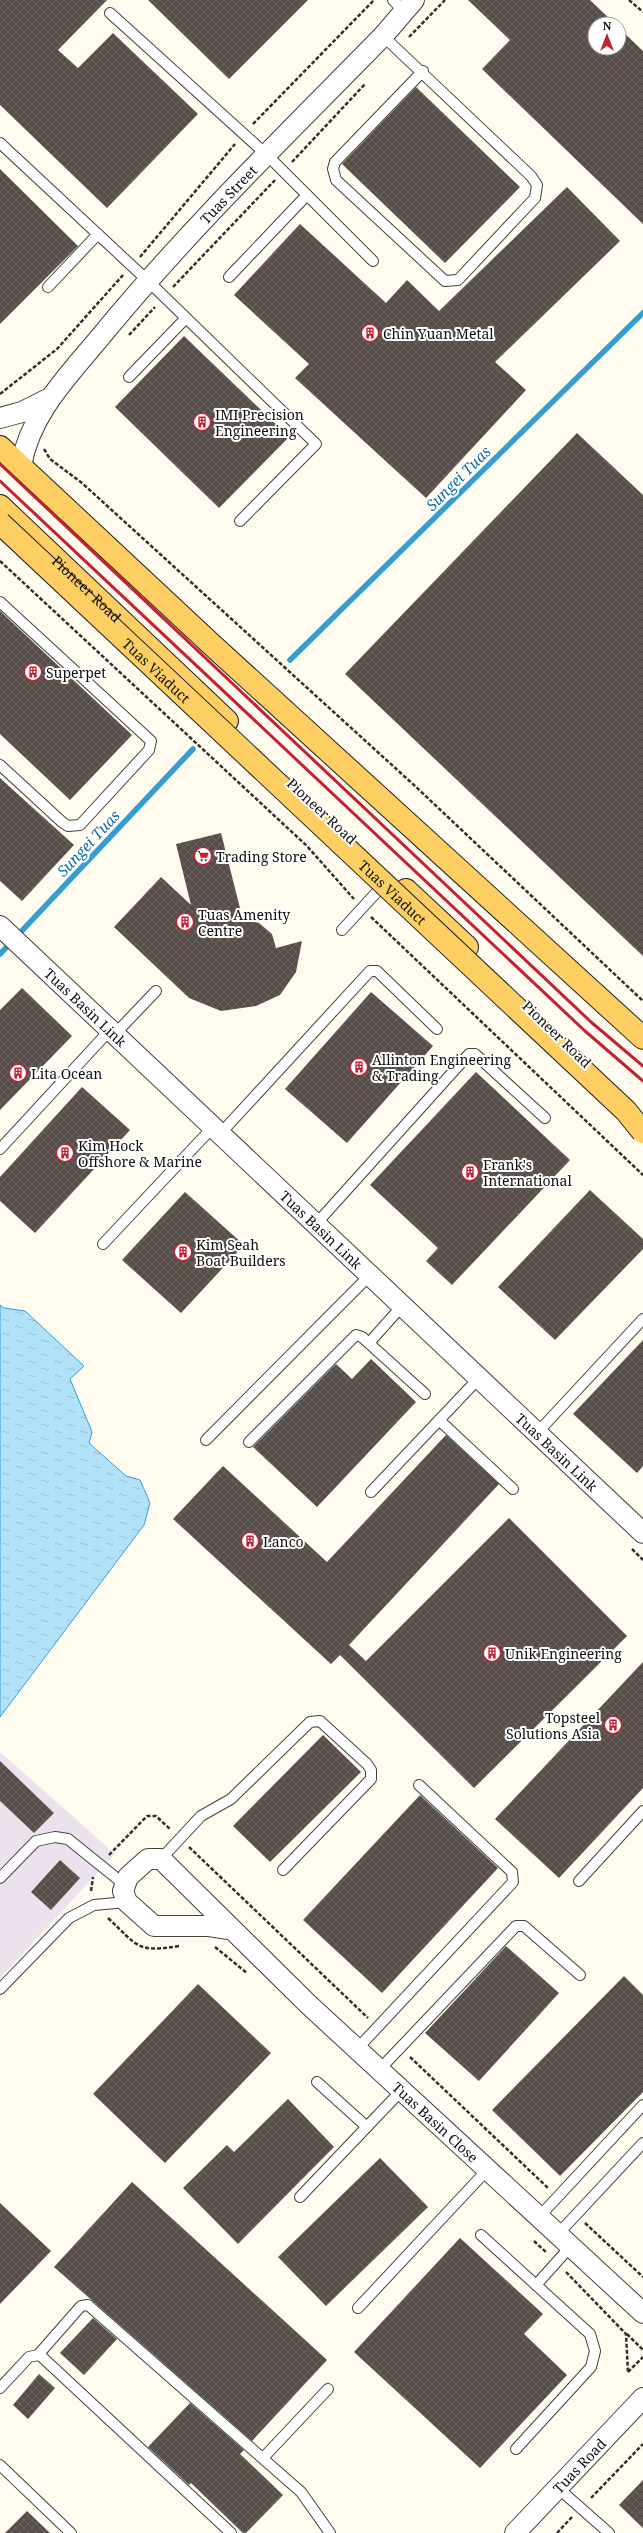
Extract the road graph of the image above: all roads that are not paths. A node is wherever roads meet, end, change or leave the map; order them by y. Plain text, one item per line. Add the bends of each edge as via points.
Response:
1 (404, 4) edge
2 (110, 13) dead end
3 (383, 36) junction
4 (423, 71) junction
5 (0, 143) edge
6 (267, 155) junction
7 (307, 195) junction
8 (98, 234) junction
9 (373, 261) dead end
10 (229, 277) dead end
11 (148, 280) junction
12 (48, 287) dead end
13 (186, 318) junction
14 (129, 377) dead end
15 (50, 398) junction
16 (0, 418) edge
17 (0, 447) edge
18 (21, 466) junction
19 (0, 506) edge
20 (240, 521) dead end
21 (0, 523) edge
22 (0, 602) edge
23 (0, 765) edge
24 (392, 877) junction
25 (0, 926) edge
26 (342, 930) dead end
27 (156, 991) dead end
28 (437, 1028) dead end
29 (112, 1032) junction
30 (643, 1038) edge
31 (643, 1117) edge
32 (545, 1118) dead end
33 (217, 1131) junction
34 (643, 1132) edge
35 (0, 1149) edge
36 (316, 1224) junction
37 (103, 1244) dead end
38 (370, 1275) junction
39 (402, 1306) junction
40 (643, 1319) edge
41 (369, 1343) junction
42 (479, 1378) junction
43 (425, 1394) dead end
44 (439, 1420) junction
45 (538, 1433) junction
46 (206, 1440) dead end
47 (249, 1442) dead end
48 (513, 1489) dead end
49 (371, 1492) dead end
50 (642, 1529) edge
51 (419, 1785) dead end
52 (643, 1811) edge
53 (161, 1859) junction
54 (283, 1870) dead end
55 (0, 1878) edge
56 (579, 1881) dead end
57 (126, 1893) junction
58 (229, 1929) junction
59 (580, 1975) dead end
60 (0, 1989) edge
61 (358, 2048) junction
62 (380, 2069) junction
63 (317, 2082) dead end
64 (402, 2090) junction
65 (643, 2105) edge
66 (366, 2128) junction
67 (643, 2143) edge
68 (488, 2169) junction
69 (300, 2197) dead end
70 (539, 2216) junction
71 (481, 2235) dead end
72 (564, 2240) junction
73 (536, 2285) junction
74 (358, 2308) dead end
75 (643, 2313) edge
76 (38, 2355) junction
77 (0, 2388) edge
78 (328, 2389) dead end
79 (643, 2398) edge
80 (516, 2450) dead end
81 (263, 2458) junction
82 (0, 2464) edge
83 (558, 2488) junction
84 (72, 2533) edge
85 (231, 2533) edge
86 (330, 2533) edge
87 (515, 2533) edge
88 (609, 2533) edge

1 - 3 street, Tuas Street
2 - 6 lane
3 - 4 lane
3 - 6 street, Tuas Street
4 - 4 lane via 531,176 538,186 535,198 458,280 453,282 445,281 336,180 333,169 335,162
5 - 8 lane
6 - 7 lane
6 - 11 street, Tuas Street
7 - 9 lane
7 - 10 lane
8 - 11 lane
8 - 12 lane
11 - 13 lane
11 - 15 street, Tuas Street
13 - 14 lane
13 - 20 lane via 316,444
15 - 16 street, Tuas Street via 22,412
15 - 18 street, Tuas Street via 30,432
17 - 18 main road
18 - 30 main road via 211,644
19 - 24 main road, Pioneer Road
21 - 34 main road, Tuas Viaduct, bridge via 620,1106
22 - 23 lane via 151,741 149,750 80,825 68,826 62,822
24 - 26 lane
24 - 31 main road, Pioneer Road
25 - 29 street, Tuas Basin Link
27 - 29 lane
28 - 33 lane via 378,971 370,971
29 - 33 street, Tuas Basin Link
29 - 35 lane
32 - 36 lane via 475,1054 469,1054
33 - 36 street, Tuas Basin Link
33 - 37 lane
36 - 38 street, Tuas Basin Link
38 - 39 street, Tuas Basin Link
38 - 46 lane
39 - 41 lane
39 - 42 street, Tuas Basin Link
40 - 45 lane
41 - 43 lane
41 - 47 lane via 359,1335 352,1337
42 - 44 lane
42 - 45 street, Tuas Basin Link
44 - 48 lane
44 - 49 lane
45 - 50 street, Tuas Basin Link
51 - 61 lane via 512,1872 513,1882
52 - 56 lane
53 - 54 lane via 201,1816 232,1799 310,1722 320,1721 367,1764 371,1770 371,1779
53 - 57 street via 148,1859 128,1877
53 - 58 street, Tuas Basin Close
55 - 57 lane via 36,1841 46,1838 68,1839 100,1865
57 - 58 street via 154,1926 209,1926
57 - 60 lane via 69,1918
58 - 61 street, Tuas Basin Close
59 - 62 lane via 524,1926 516,1926
61 - 62 street, Tuas Basin Close
62 - 64 street, Tuas Basin Close
63 - 66 lane
64 - 66 lane
64 - 68 street, Tuas Basin Close
65 - 70 lane
66 - 69 lane
67 - 72 lane
68 - 70 street, Tuas Basin Close
68 - 74 lane
70 - 72 street, Tuas Basin Close
71 - 73 lane
72 - 73 lane via 556,2262
72 - 75 street, Tuas Basin Close
73 - 80 lane via 590,2334 595,2345 594,2356 592,2367
76 - 77 lane via 29,2357
76 - 81 lane via 81,2306 88,2305
76 - 85 lane
78 - 81 lane
79 - 83 street, Tuas Road
81 - 86 lane via 301,2492
82 - 84 lane
83 - 87 street, Tuas Road
83 - 88 lane

